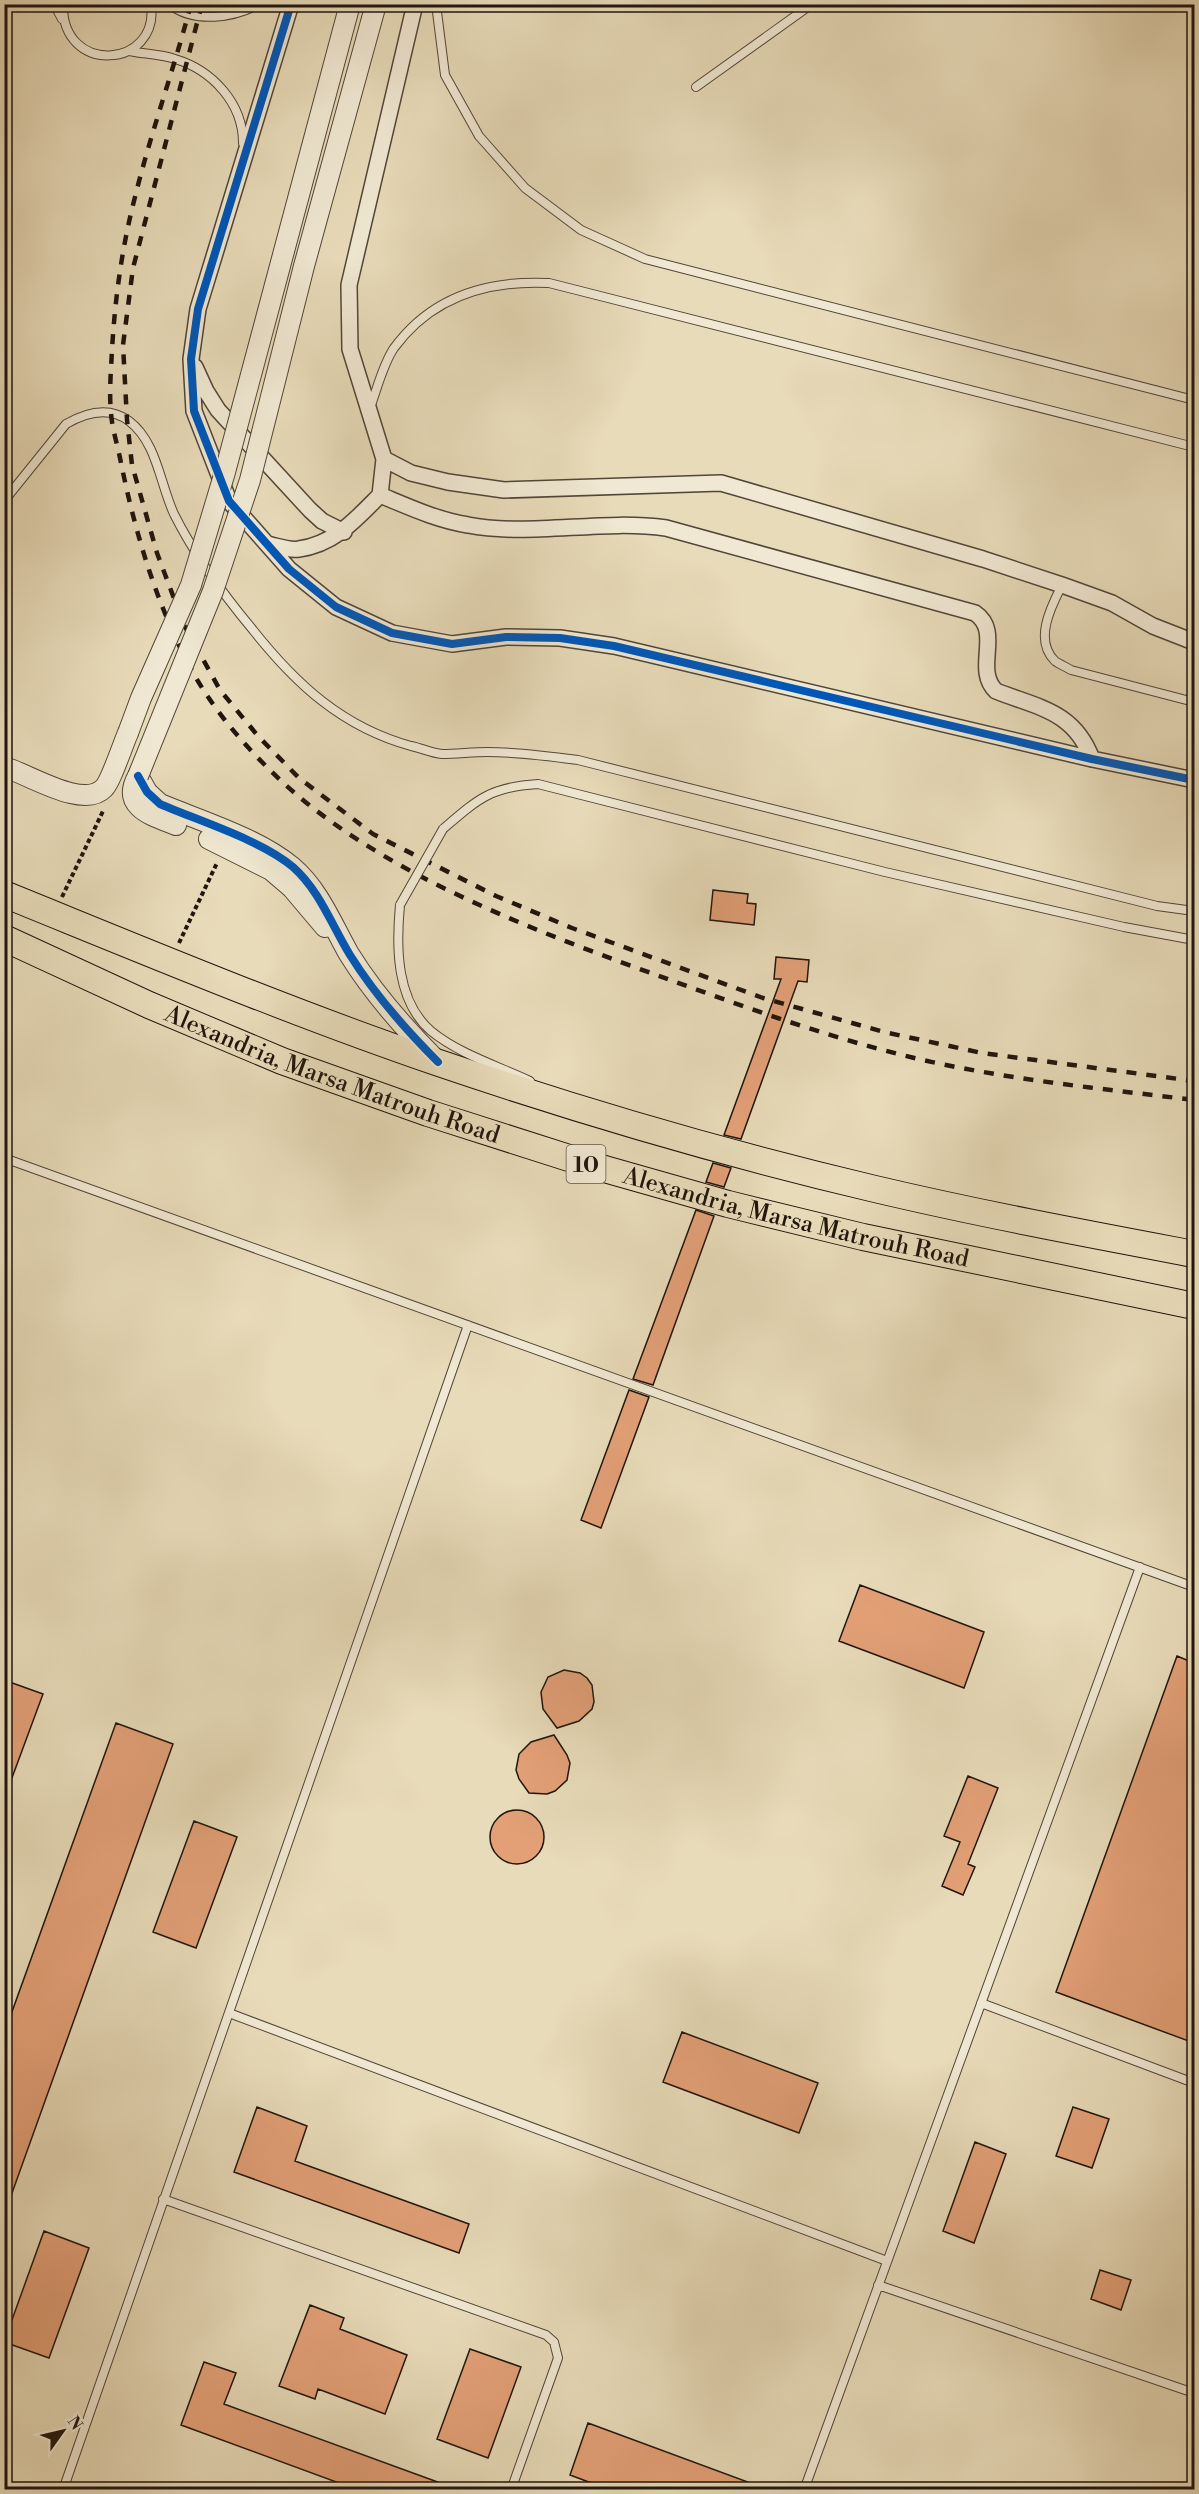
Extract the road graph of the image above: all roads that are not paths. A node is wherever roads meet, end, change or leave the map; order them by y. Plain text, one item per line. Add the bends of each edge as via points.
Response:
1 (54, 4) edge
2 (63, 4) edge
3 (151, 4) edge
4 (169, 4) edge
5 (259, 4) edge
6 (291, 4) edge
7 (350, 4) edge
8 (376, 4) edge
9 (415, 4) edge
10 (436, 4) edge
11 (812, 4) edge
12 (66, 30) junction
13 (129, 51) junction
14 (696, 87) dead end
15 (243, 161) junction
16 (191, 358) junction
17 (1194, 400) edge
18 (369, 410) junction
19 (1194, 447) edge
20 (384, 459) junction
21 (381, 495) junction
22 (4, 501) edge
23 (344, 532) junction
24 (267, 544) junction
25 (1062, 585) junction
26 (1194, 642) edge
27 (141, 698) junction
28 (1194, 702) edge
29 (166, 710) junction
30 (1092, 759) junction
31 (4, 767) edge
32 (138, 777) junction
33 (1194, 780) edge
34 (4, 894) edge
35 (1194, 911) edge
36 (4, 938) edge
37 (1194, 940) edge
38 (349, 953) junction
39 (438, 1062) junction
40 (537, 1084) dead end
41 (547, 1088) dead end
42 (608, 1116) junction
43 (4, 1158) edge
44 (1194, 1254) edge
45 (1194, 1306) edge
46 (468, 1325) junction
47 (1140, 1567) junction
48 (1194, 1587) edge
49 (981, 2003) junction
50 (229, 2013) junction
51 (1194, 2083) edge
52 (163, 2199) junction
53 (887, 2261) junction
54 (878, 2285) junction
55 (1194, 2392) edge
56 (63, 2490) edge
57 (511, 2490) edge
58 (804, 2490) edge

1 - 12 lane
2 - 12 lane
3 - 13 lane via 149,28 141,42
4 - 5 lane via 188,14 219,17
6 - 15 street
7 - 27 street, bridge via 191,585
8 - 29 street, bridge via 250,480 213,591
9 - 18 street via 349,285 350,349
10 - 17 lane via 445,75 479,136 525,188 581,230 645,259
11 - 14 lane
12 - 13 lane via 86,51 107,56
13 - 15 lane via 175,59 211,76 232,100 243,130
15 - 16 street via 198,309
16 - 23 street via 218,410 310,510
16 - 24 street via 194,411 229,501
18 - 19 lane via 393,350 412,327 462,294 520,281 549,283
18 - 20 street
20 - 21 street
20 - 25 street via 411,473 504,490 721,483
21 - 23 street
21 - 30 street via 469,526 626,524 666,528 975,613 989,633 987,676 992,687 1065,720 1080,734
22 - 35 lane via 66,424 95,412 111,413 128,420 141,432 174,513 209,574 290,674 334,711 385,739 440,754 532,754 578,760 1157,906
23 - 24 street via 298,550
24 - 30 street via 289,570 336,607 392,633 452,644 517,637 614,646
25 - 26 street via 1112,603 1153,626
25 - 28 lane via 1048,614 1045,634 1048,651 1055,661 1071,670
27 - 29 street
27 - 31 street, bridge via 104,788 91,795 76,795
29 - 32 street, bridge
30 - 33 street
32 - 38 street via 160,804 269,850 294,868 315,893
32 - 38 street via 133,791 143,811 225,846 282,878
34 - 39 main road, Alexandria, Marsa Matrouh Road / 10 via 303,1014
36 - 45 main road, Alexandria, Marsa Matrouh Road / 10 via 282,1061 594,1166 863,1237
37 - 40 lane, bridge via 885,872 538,784 511,786 488,794 443,829 400,905 397,948 403,982 412,1005 429,1030
38 - 39 street via 391,1012
39 - 42 main road, Alexandria, Marsa Matrouh Road / 10
41 - 42 lane
42 - 44 main road, Alexandria, Marsa Matrouh Road / 10 via 875,1189
43 - 46 lane
46 - 47 lane
46 - 50 lane
47 - 48 lane
47 - 49 lane
49 - 51 lane
49 - 53 lane
50 - 52 lane
50 - 53 lane
52 - 56 lane
52 - 57 lane via 546,2335 554,2342 558,2358
53 - 54 lane
54 - 55 lane
54 - 58 lane

